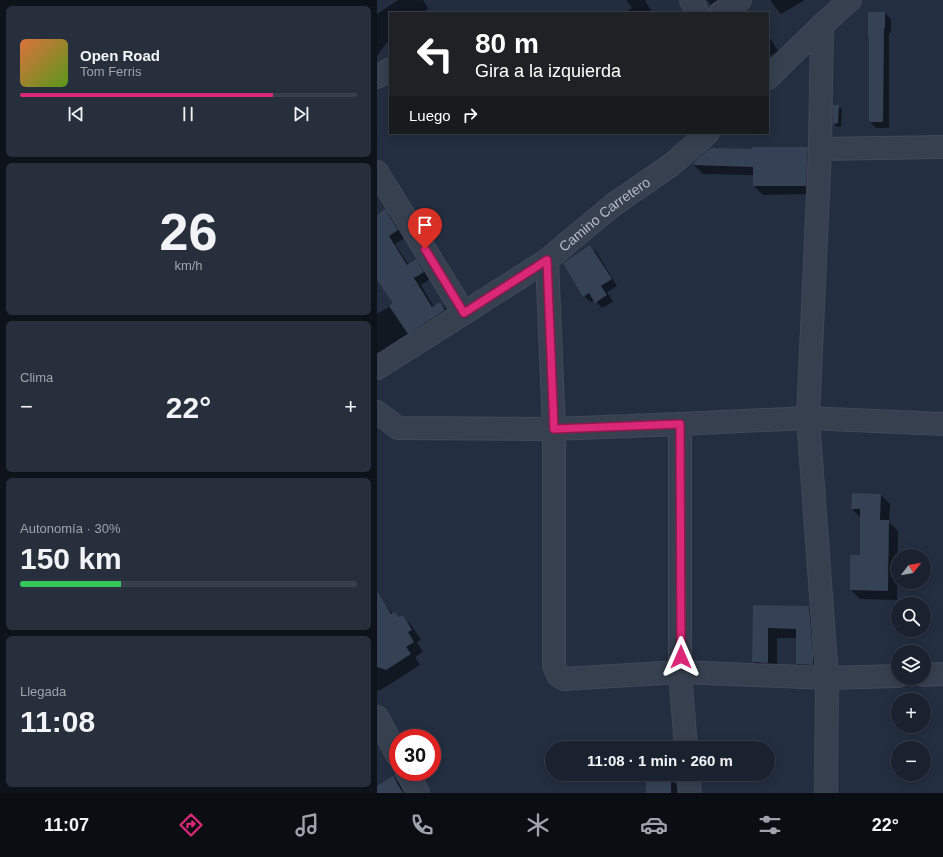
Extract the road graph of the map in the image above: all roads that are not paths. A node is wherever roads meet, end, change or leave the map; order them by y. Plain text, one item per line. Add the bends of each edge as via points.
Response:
1 (691, 0) edge
2 (740, 0) edge
3 (850, 0) edge
4 (697, 12) edge
5 (722, 12) edge
6 (821, 25) junction
7 (389, 70) edge
8 (377, 77) edge
9 (769, 77) edge
10 (706, 134) edge
11 (943, 147) edge
12 (820, 149) junction
13 (377, 172) edge
14 (547, 260) junction
15 (464, 313) junction
16 (377, 368) edge
17 (377, 412) edge
18 (808, 418) junction
19 (680, 424) junction
20 (943, 424) edge
21 (554, 429) junction
22 (681, 672) junction
23 (943, 674) edge
24 (931, 675) edge
25 (891, 676) edge
26 (827, 678) junction
27 (377, 717) edge
28 (389, 739) edge
29 (686, 741) edge
30 (412, 781) edge
31 (689, 781) edge
32 (418, 793) edge
33 (690, 793) edge
34 (826, 793) edge

1 - 4 street
2 - 5 street
3 - 6 street
6 - 9 street
6 - 12 street
7 - 8 street
10 - 14 street, Camino Carretero via 671,165 613,205
11 - 12 street
12 - 18 street
13 - 15 street
14 - 15 street, Camino Carretero
14 - 21 street
15 - 16 street, Camino Carretero
17 - 21 street via 398,428
18 - 19 street
18 - 20 street
18 - 26 street
19 - 21 street
19 - 22 street
21 - 22 street via 554,666 558,675 563,679
22 - 26 street
22 - 29 street
23 - 24 street
25 - 26 street
26 - 34 street
27 - 28 street
30 - 32 street
31 - 33 street

